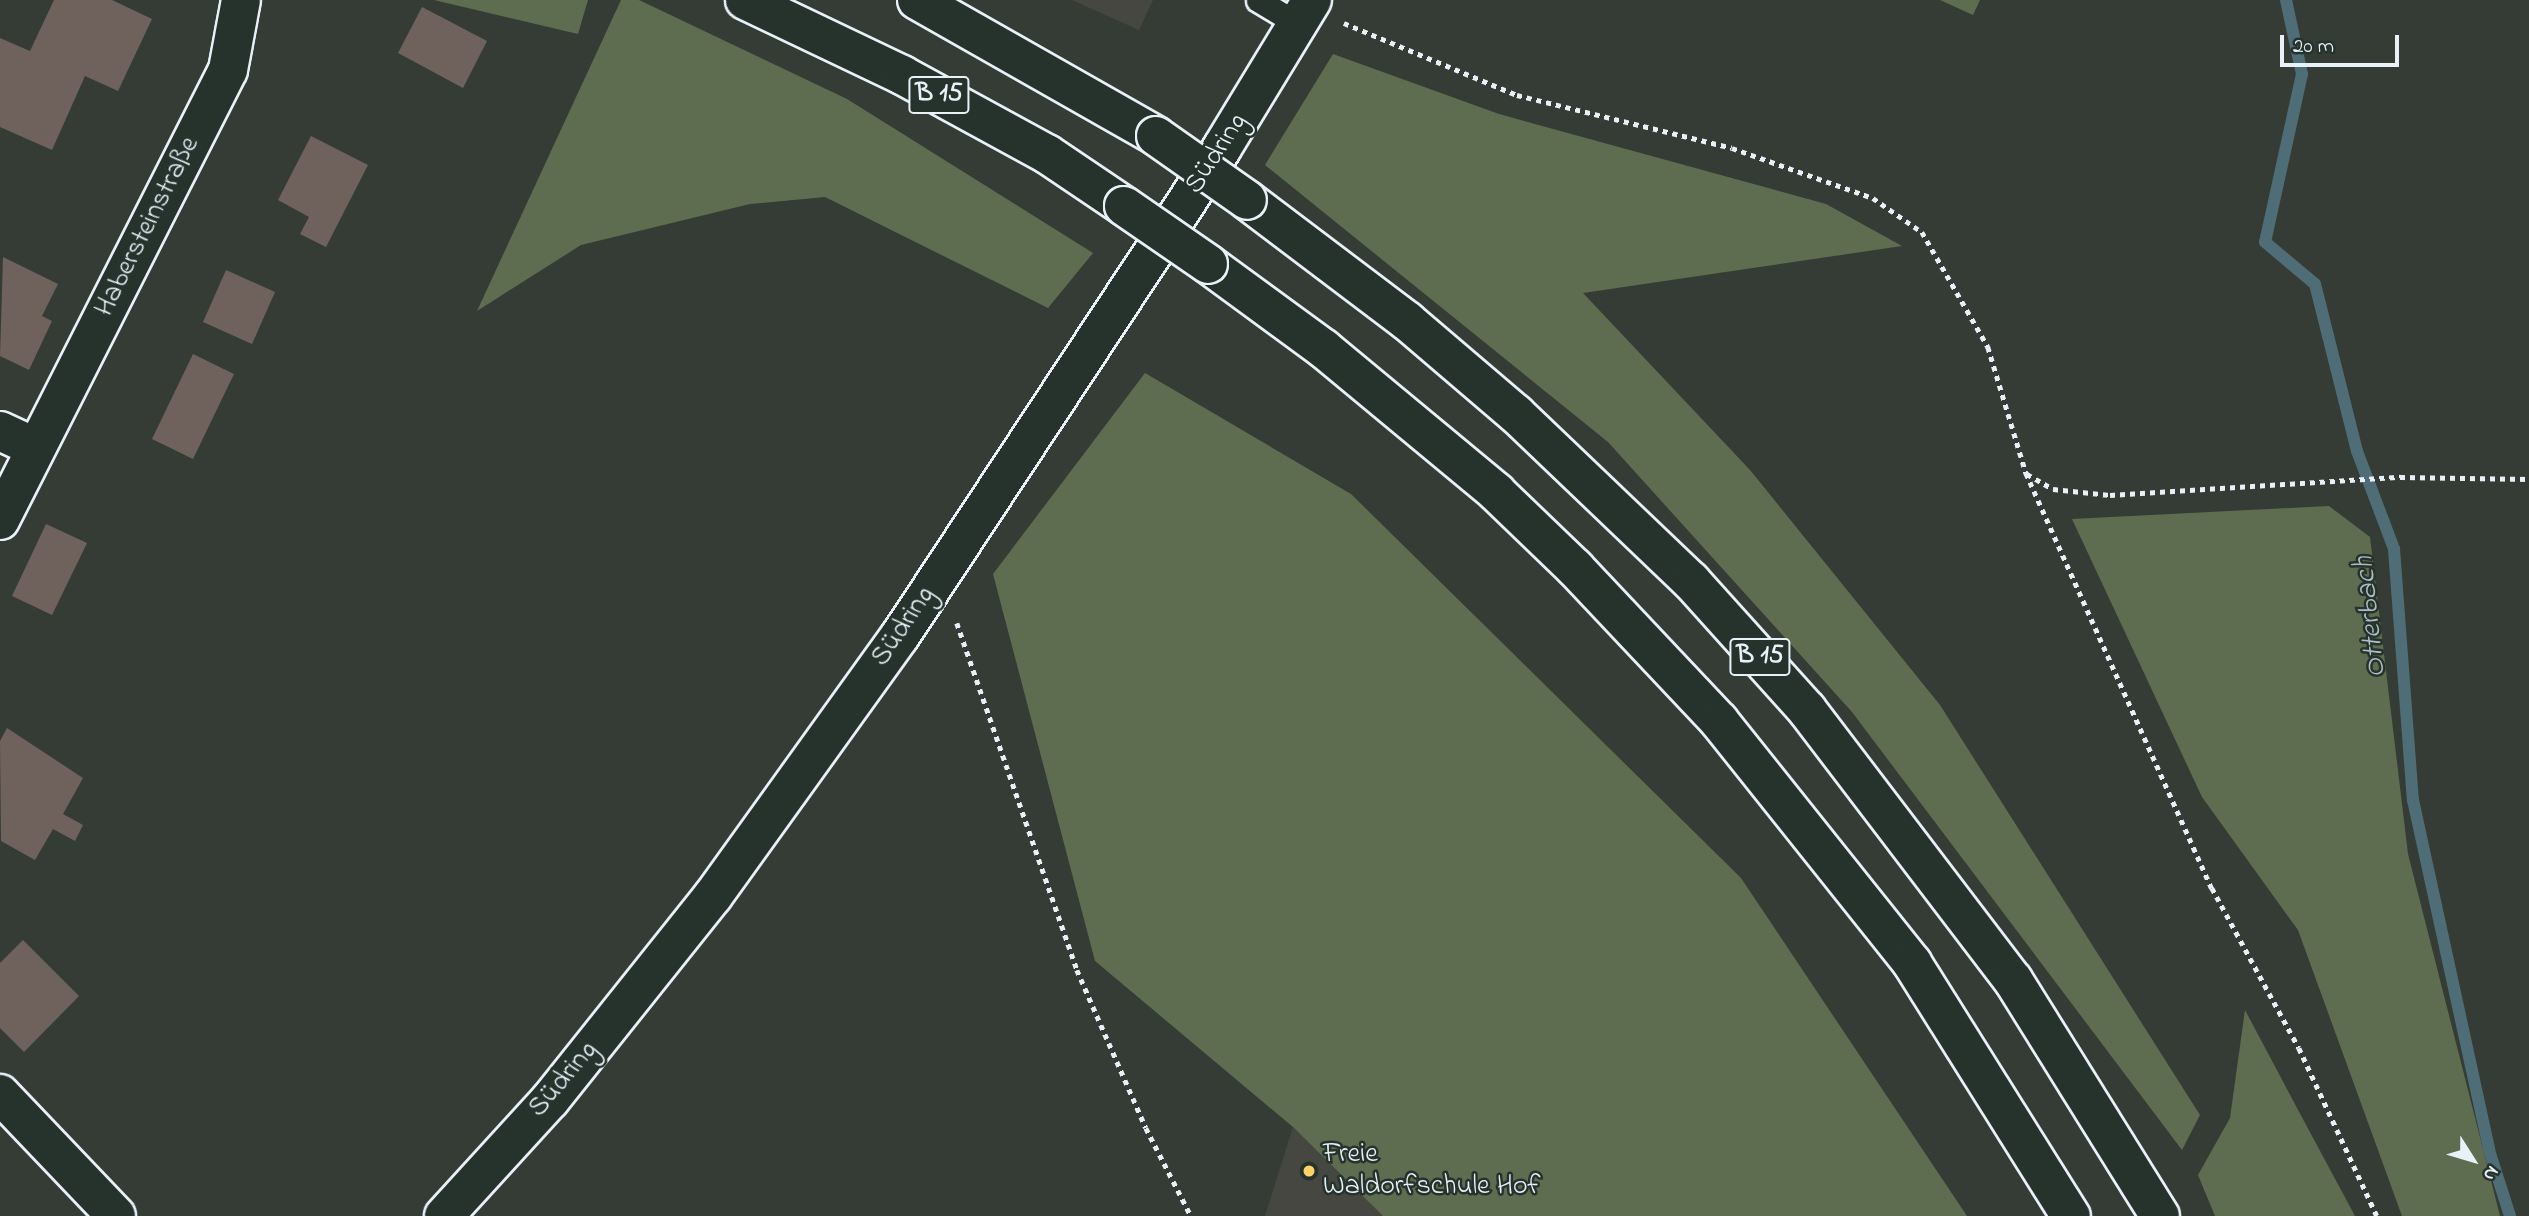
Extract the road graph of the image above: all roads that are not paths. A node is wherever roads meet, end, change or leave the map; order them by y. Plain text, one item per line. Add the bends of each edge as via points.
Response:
1 (242, 0) edge
2 (745, 0) edge
3 (917, 0) edge
4 (1258, 0) edge
5 (1307, 10) edge
6 (0, 431) edge
7 (34, 447) junction
8 (0, 520) edge
9 (0, 1094) edge
10 (116, 1216) edge
11 (444, 1216) edge
12 (2071, 1216) edge
13 (2160, 1216) edge

1 - 7 main road, Habersteinstraße via 229,69
2 - 12 main road, B 15, bridge via 902,75 1047,154 1324,349 1496,492 1575,568 1719,721 1912,963
3 - 13 main road, B 15, bridge via 1156,136 1247,200 1406,321 1516,414 1682,572 1867,785 2013,980
4 - 5 lane
5 - 11 main road, Südring via 1222,148 942,572 713,895 550,1100
6 - 7 main road
7 - 8 main road, Habersteinstraße
9 - 10 main road

